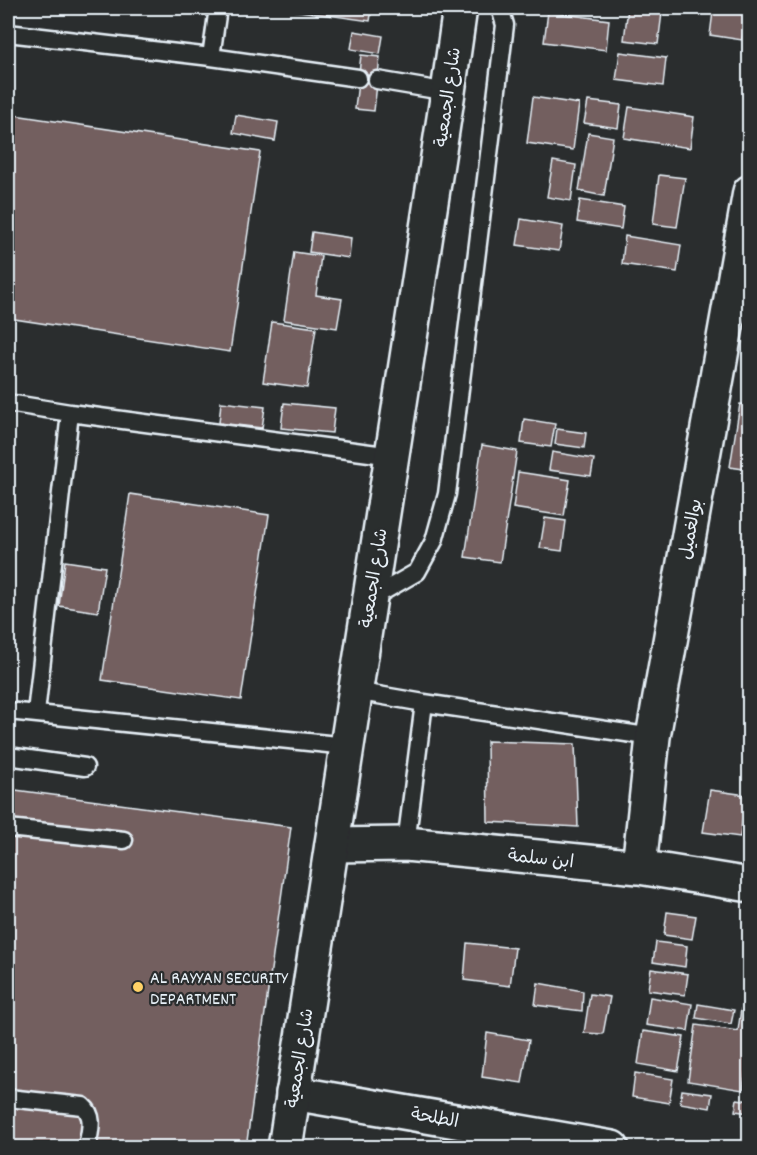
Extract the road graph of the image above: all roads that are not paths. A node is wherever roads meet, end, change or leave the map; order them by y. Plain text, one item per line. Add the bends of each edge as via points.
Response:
1 (218, 8) edge
2 (460, 8) edge
3 (500, 8) edge
4 (8, 33) edge
5 (211, 57) junction
6 (358, 78) dead end
7 (377, 81) dead end
8 (448, 92) junction
9 (750, 192) edge
10 (8, 403) edge
11 (70, 413) junction
12 (392, 456) junction
13 (369, 599) junction
14 (355, 691) junction
15 (424, 704) junction
16 (8, 711) edge
17 (36, 713) junction
18 (653, 737) junction
19 (347, 746) junction
20 (8, 756) edge
21 (85, 767) dead end
22 (8, 828) edge
23 (124, 840) dead end
24 (406, 844) junction
25 (332, 845) junction
26 (639, 867) junction
27 (750, 885) edge
28 (293, 1093) junction
29 (8, 1098) edge
30 (87, 1148) edge
31 (285, 1148) edge
32 (612, 1148) edge

1 - 5 lane
2 - 8 street, شارع الجمعية
3 - 13 lane via 505,25 447,494 434,541 417,572
4 - 5 lane
5 - 6 lane
7 - 8 lane
8 - 12 street, شارع الجمعية
9 - 18 street, بوالغميل
10 - 11 lane
11 - 12 lane
11 - 17 lane
12 - 13 street, شارع الجمعية
13 - 14 street, شارع الجمعية
14 - 15 lane
14 - 19 street, شارع الجمعية
15 - 18 lane
15 - 24 lane
16 - 17 lane
17 - 19 lane
18 - 26 street, بوالغميل
19 - 25 street, شارع الجمعية
20 - 21 lane
22 - 23 lane
24 - 25 street, ابن سلمة
24 - 26 street, ابن سلمة
25 - 28 street, شارع الجمعية
26 - 27 street, ابن سلمة
28 - 31 street, شارع الجمعية
28 - 32 street, الطلحة
29 - 30 lane via 83,1106 92,1121

